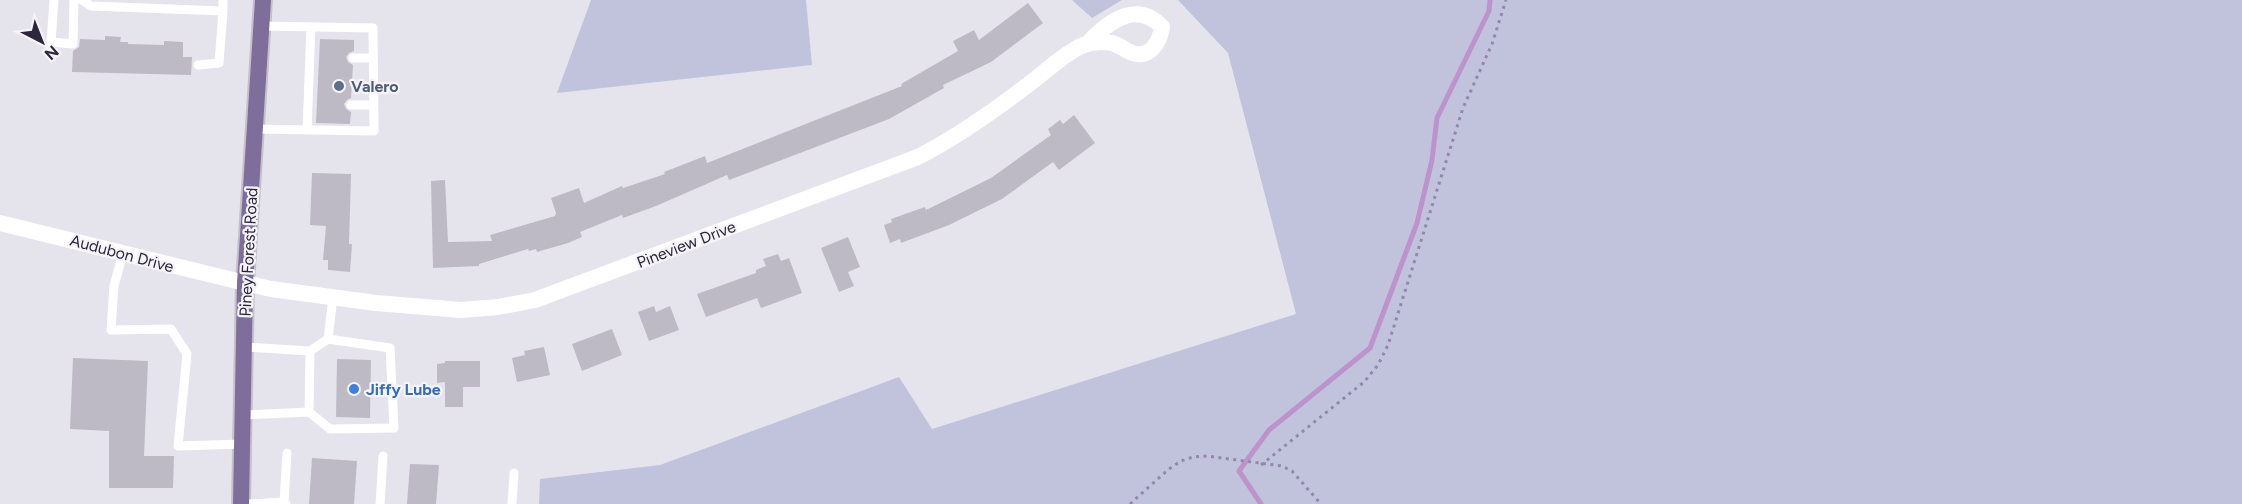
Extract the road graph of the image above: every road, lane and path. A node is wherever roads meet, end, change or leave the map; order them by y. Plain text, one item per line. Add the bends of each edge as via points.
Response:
1 (54, 0) edge
2 (74, 0) edge
3 (82, 0) edge
4 (223, 0) edge
5 (263, 0) edge
6 (1506, 0) edge
7 (223, 11) junction
8 (261, 26) junction
9 (311, 27) junction
10 (1088, 43) dead end
11 (353, 58) dead end
12 (373, 58) junction
13 (198, 65) dead end
14 (351, 105) dead end
15 (374, 105) junction
16 (255, 129) junction
17 (307, 130) junction
18 (0, 223) edge
19 (123, 253) junction
20 (245, 283) junction
21 (333, 297) junction
22 (328, 339) junction
23 (244, 347) junction
24 (310, 351) junction
25 (309, 412) junction
26 (243, 415) junction
27 (242, 444) junction
28 (287, 453) dead end
29 (382, 456) dead end
30 (1261, 465) junction
31 (514, 473) dead end
32 (285, 503) edge
33 (241, 504) edge
34 (249, 504) edge
35 (380, 504) edge
36 (512, 504) edge
37 (1130, 504) edge
38 (1321, 504) edge

1 - 2 lane via 51,42 73,44
3 - 7 lane via 91,6
4 - 7 lane
5 - 8 main road, Piney Forest Road
6 - 30 path via 1492,44 1463,108 1388,345 1378,365 1364,382
7 - 13 lane via 219,63
8 - 9 lane
8 - 16 main road, Piney Forest Road
9 - 12 lane via 373,28
9 - 17 lane via 313,105
10 - 21 street, Pineview Drive via 985,118 918,157 570,288 516,304 461,310
11 - 12 lane
12 - 15 lane
14 - 15 lane
15 - 17 lane via 374,131
16 - 17 lane
16 - 20 main road, Piney Forest Road
18 - 19 street, Audubon Drive
19 - 20 street, Audubon Drive
19 - 27 lane via 114,286 111,330 171,329 187,354 178,446
20 - 21 street, Pineview Drive
20 - 23 main road, Piney Forest Road
21 - 22 lane
22 - 24 lane
22 - 25 lane via 390,348 394,428 330,429
23 - 24 lane
23 - 26 main road, Piney Forest Road
24 - 25 lane
25 - 26 lane
26 - 27 main road, Piney Forest Road
27 - 33 main road, Piney Forest Road
28 - 32 lane
29 - 35 lane
30 - 37 path via 1192,457 1169,470
30 - 38 path via 1282,466 1292,471
31 - 36 lane
32 - 34 lane

